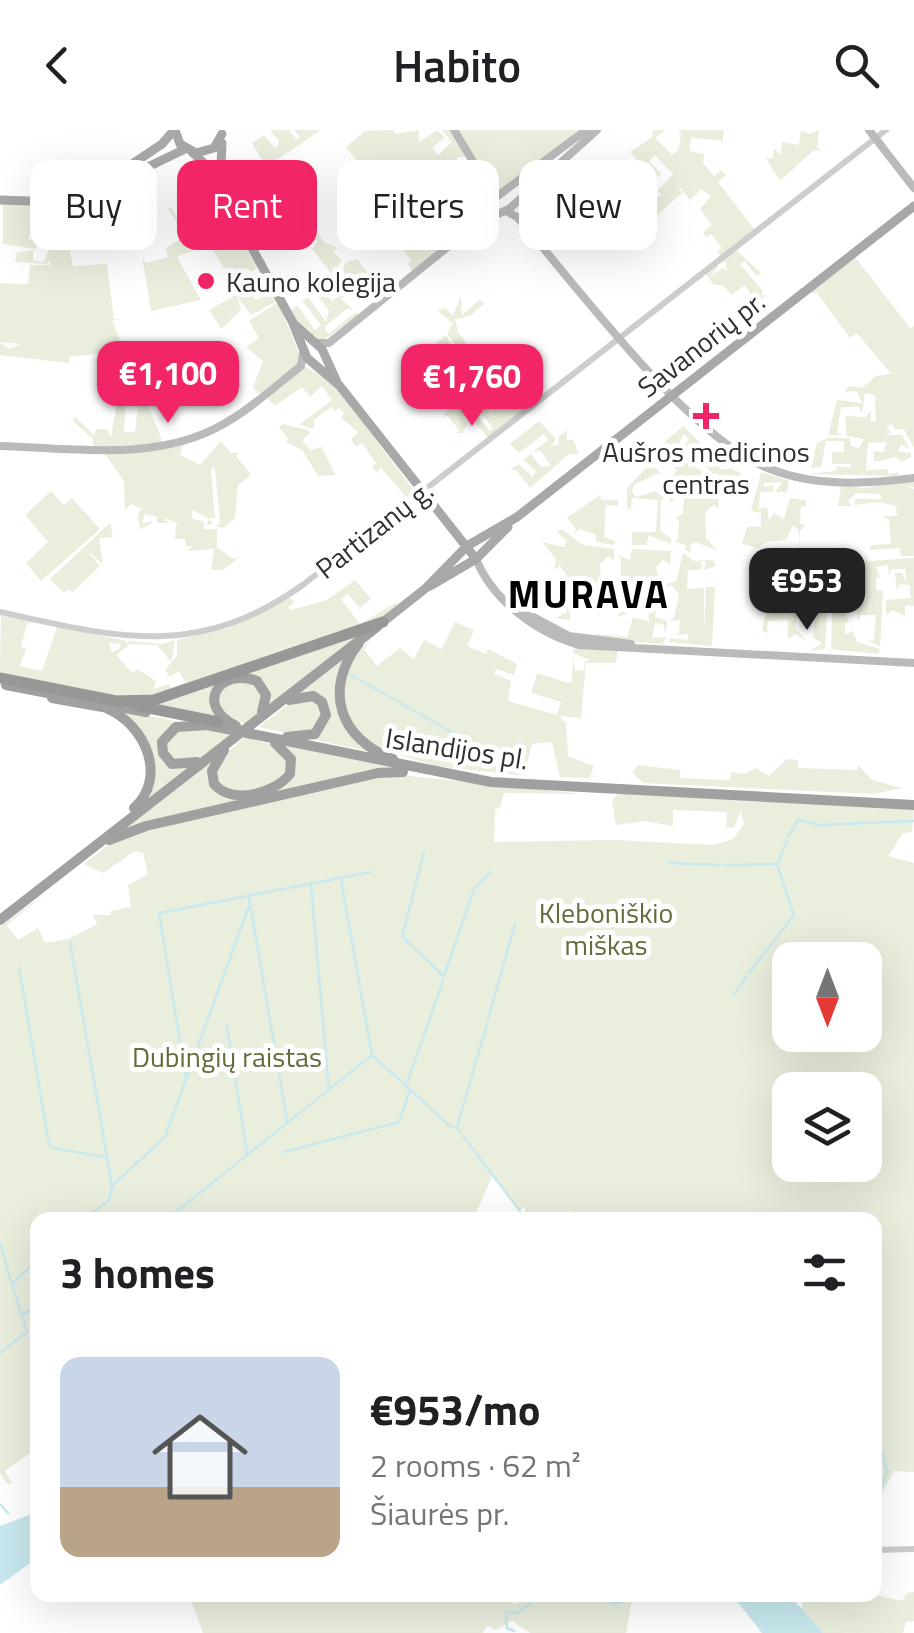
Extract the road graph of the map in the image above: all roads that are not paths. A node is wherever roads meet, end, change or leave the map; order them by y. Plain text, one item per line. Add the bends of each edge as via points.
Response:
1 (454, 130) edge
2 (586, 130) edge
3 (597, 130) edge
4 (868, 130) edge
5 (886, 130) edge
6 (174, 131) edge
7 (223, 132) edge
8 (875, 138) junction
9 (191, 152) junction
10 (142, 160) edge
11 (197, 160) edge
12 (220, 160) edge
13 (475, 160) edge
14 (554, 160) edge
15 (557, 160) edge
16 (157, 161) edge
17 (914, 188) edge
18 (499, 195) edge
19 (519, 197) edge
20 (1, 198) edge
21 (30, 199) edge
22 (914, 206) edge
23 (509, 208) junction
24 (499, 209) edge
25 (499, 213) edge
26 (252, 250) edge
27 (444, 250) edge
28 (621, 336) junction
29 (329, 343) junction
30 (307, 344) junction
31 (323, 365) junction
32 (301, 366) junction
33 (672, 396) junction
34 (0, 446) edge
35 (914, 478) edge
36 (422, 491) junction
37 (489, 539) junction
38 (465, 544) junction
39 (476, 559) junction
40 (450, 562) junction
41 (458, 571) junction
42 (426, 588) junction
43 (0, 612) edge
44 (383, 622) junction
45 (371, 631) junction
46 (361, 641) junction
47 (914, 660) edge
48 (0, 683) edge
49 (283, 702) junction
50 (111, 704) junction
51 (140, 711) junction
52 (256, 720) junction
53 (214, 724) junction
54 (234, 728) junction
55 (263, 734) junction
56 (286, 736) junction
57 (227, 746) junction
58 (211, 755) junction
59 (399, 761) junction
60 (450, 776) junction
61 (167, 789) junction
62 (914, 801) edge
63 (130, 812) junction
64 (103, 843) junction
65 (0, 920) edge
66 (914, 1549) edge
67 (882, 1550) edge

1 - 13 main road
2 - 14 main road
3 - 15 main road
4 - 8 main road
5 - 8 street, Partizanų g.
6 - 9 main road
6 - 10 main road
7 - 9 main road via 210,150
7 - 12 main road
8 - 17 main road
8 - 28 street, Partizanų g.
9 - 11 main road
9 - 16 main road
18 - 23 main road
19 - 23 main road
20 - 21 main road
22 - 33 main road, Savanorių pr.
23 - 24 main road
23 - 25 main road
23 - 28 main road
26 - 30 main road
27 - 29 main road
28 - 33 main road
28 - 36 street, Partizanų g.
29 - 30 main road
29 - 31 main road
30 - 31 main road
30 - 31 main road
30 - 32 main road
31 - 32 main road
31 - 36 main road
32 - 34 main road via 232,419 184,441 123,450
33 - 35 main road via 752,460 809,478
33 - 37 main road, Savanorių pr.
36 - 38 main road
36 - 43 street, Partizanų g. via 290,594 215,630 128,638
37 - 38 main road, Savanorių pr.
37 - 39 main road, Savanorių pr.
38 - 39 main road
38 - 40 main road, Savanorių pr.
39 - 41 main road, Savanorių pr.
39 - 47 main road via 520,611 580,642
40 - 41 main road
40 - 42 main road, Savanorių pr.
41 - 42 main road, Savanorių pr.
42 - 44 main road, Savanorių pr.
44 - 45 highway, Savanorių pr.
44 - 50 highway via 154,700
45 - 46 highway, Savanorių pr.
45 - 52 highway, Savanorių pr.
46 - 49 highway, Savanorių pr.
46 - 59 highway via 341,677 342,714 368,748
48 - 50 highway, Islandijos pl.
48 - 50 highway
48 - 51 highway, Islandijos pl.
49 - 56 highway via 313,696 326,715 315,734
49 - 57 highway, Savanorių pr.
50 - 51 highway
50 - 53 highway, Islandijos pl.
50 - 63 highway via 137,730 150,759 145,794
51 - 53 highway, Islandijos pl.
52 - 54 highway via 266,703 263,686 250,678 231,679 215,692 214,706
52 - 58 highway, Savanorių pr.
53 - 54 highway, Islandijos pl.
53 - 58 highway via 176,728 162,746 166,759 179,766
54 - 55 highway, Islandijos pl.
55 - 56 highway, Islandijos pl.
55 - 57 highway via 287,751 292,766 284,781 263,791 234,795 216,787 212,771
55 - 60 highway, Islandijos pl.
56 - 59 highway, Islandijos pl.
57 - 64 highway, Savanorių pr.
58 - 61 highway, Savanorių pr.
59 - 62 highway, Islandijos pl. via 514,778
60 - 62 highway, Islandijos pl. via 577,788 588,796 596,789
60 - 64 highway via 378,773 146,826
61 - 63 highway
61 - 65 highway, Savanorių pr.
63 - 65 highway
64 - 65 highway, Savanorių pr.
66 - 67 street

